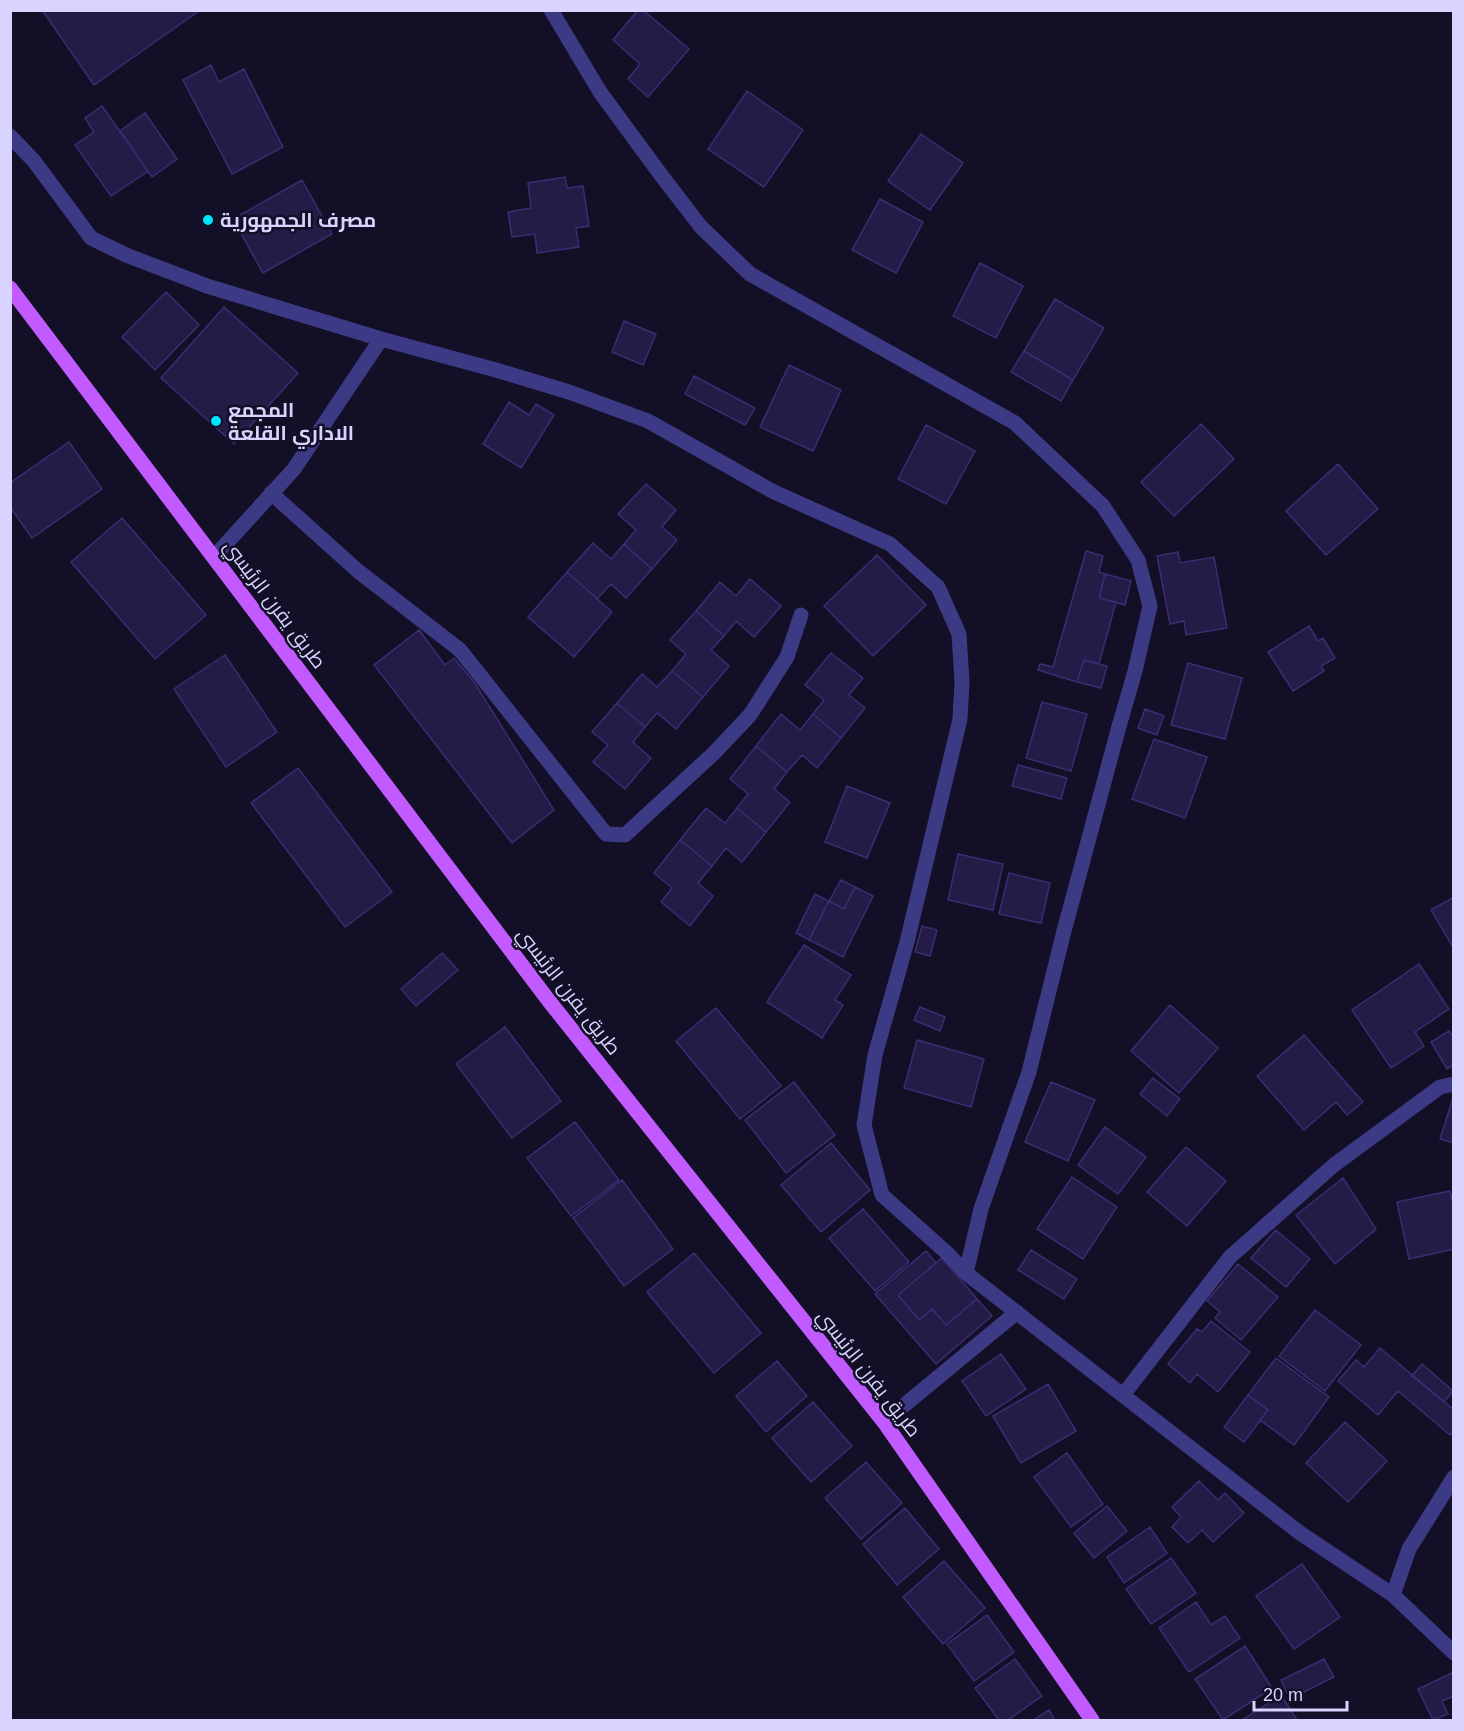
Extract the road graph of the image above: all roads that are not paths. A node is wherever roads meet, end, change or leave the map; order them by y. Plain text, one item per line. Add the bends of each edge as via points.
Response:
1 (551, 10) edge
2 (10, 136) edge
3 (10, 288) edge
4 (381, 339) junction
5 (271, 494) junction
6 (214, 557) junction
7 (801, 615) dead end
8 (1454, 1084) edge
9 (966, 1273) junction
10 (1017, 1312) junction
11 (1124, 1395) junction
12 (884, 1422) junction
13 (1454, 1477) edge
14 (1393, 1594) junction
15 (1454, 1653) edge
16 (1092, 1720) edge

1 - 9 street via 600,92 661,175 701,227 750,274 1015,423 1103,506 1138,560 1150,606 1135,671 1029,1072 981,1209
2 - 4 street via 34,161 91,238 207,286
3 - 6 main road, طريق يفرن الرئيسي
4 - 5 street via 294,469
4 - 9 street via 569,392 648,421 774,492 890,544 938,587 959,634 960,720 907,942 875,1055 864,1125 882,1195
5 - 6 street
5 - 7 street via 358,572 460,650 606,834 625,836 750,715 787,657
6 - 12 main road, طريق يفرن الرئيسي via 549,1001
8 - 11 street via 1440,1087 1334,1165 1230,1257
9 - 10 street
10 - 11 street
10 - 12 street
11 - 14 street via 1300,1533
12 - 16 main road, طريق يفرن الرئيسي
13 - 14 street via 1409,1549
14 - 15 street

